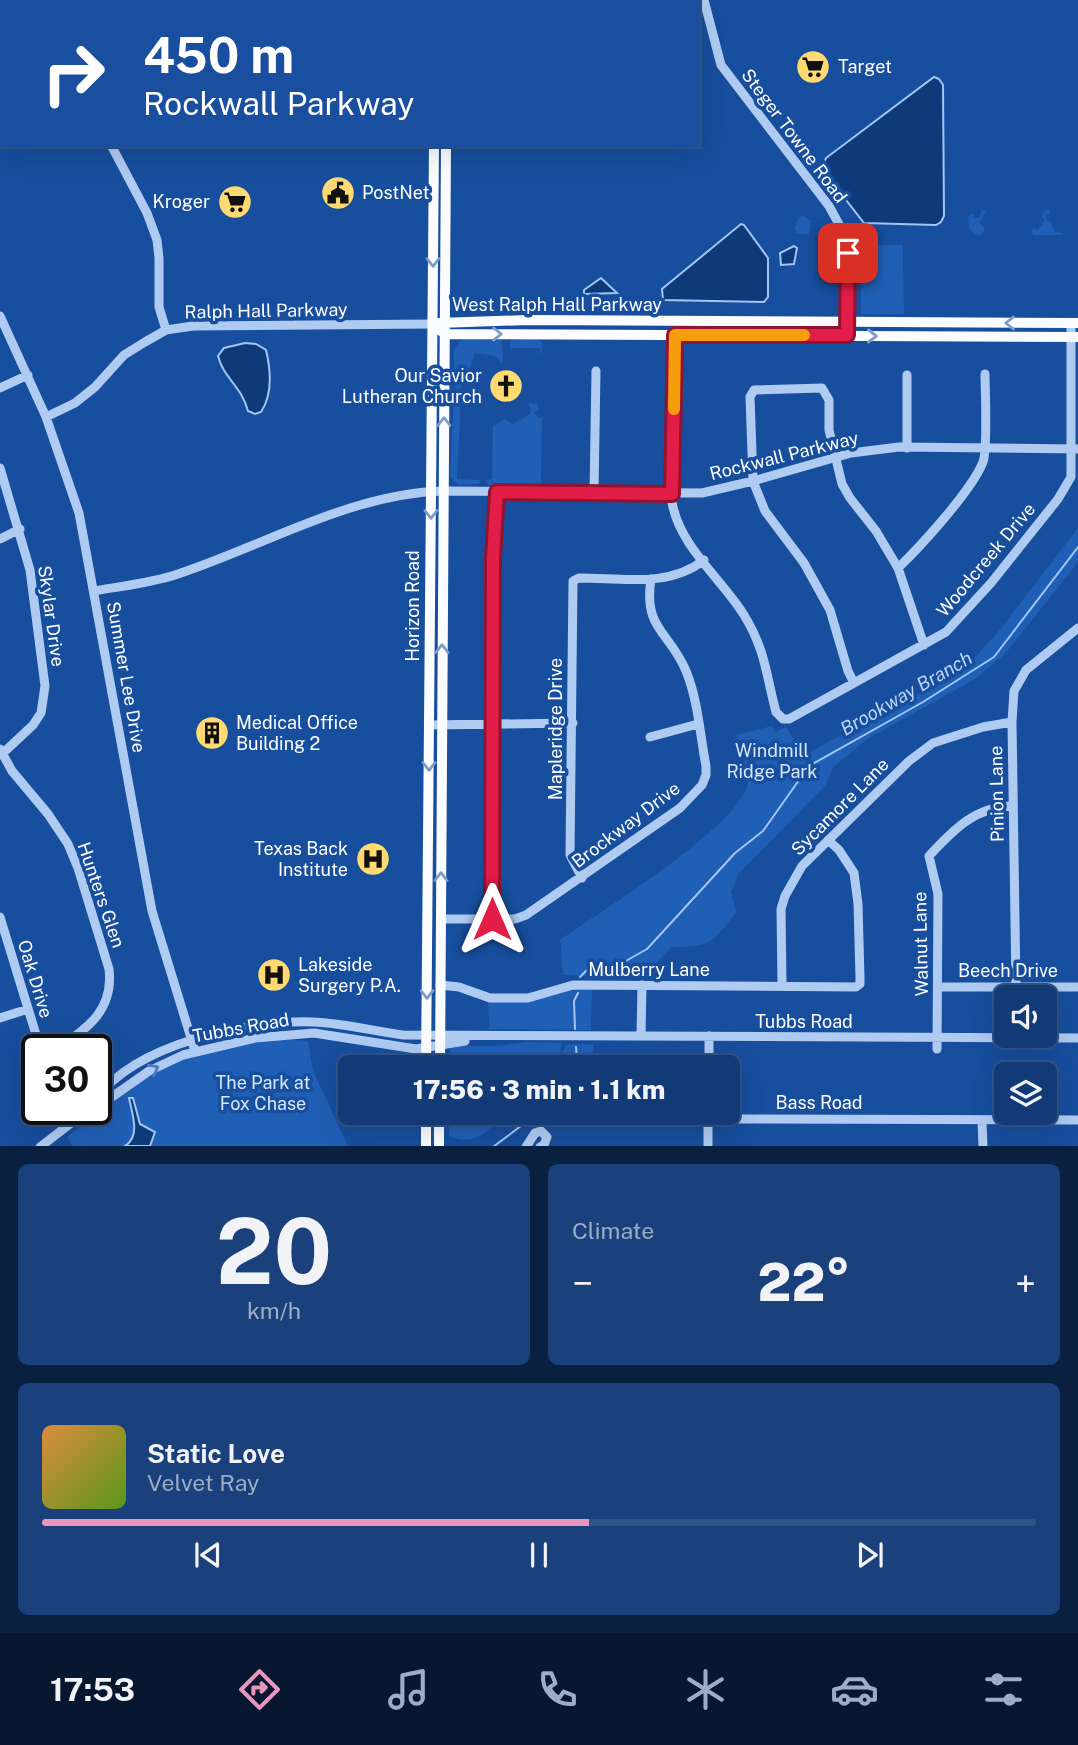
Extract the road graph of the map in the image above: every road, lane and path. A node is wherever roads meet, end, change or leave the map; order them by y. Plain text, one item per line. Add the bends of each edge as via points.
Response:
1 (704, 0) edge
2 (112, 147) edge
3 (434, 147) edge
4 (441, 147) edge
5 (446, 147) edge
6 (446, 162) junction
7 (434, 177) junction
8 (445, 234) junction
9 (0, 316) edge
10 (642, 322) junction
11 (848, 322) junction
12 (1075, 323) edge
13 (432, 324) junction
14 (445, 328) junction
15 (166, 330) junction
16 (642, 335) junction
17 (675, 335) junction
18 (847, 335) junction
19 (1075, 337) edge
20 (596, 371) dead end
21 (985, 374) dead end
22 (28, 375) junction
23 (907, 375) dead end
24 (0, 388) edge
25 (46, 417) junction
26 (907, 448) junction
27 (985, 448) junction
28 (1075, 449) edge
29 (835, 458) junction
30 (0, 468) edge
31 (753, 481) junction
32 (431, 491) junction
33 (443, 491) junction
34 (497, 492) junction
35 (594, 493) junction
36 (672, 494) junction
37 (20, 529) junction
38 (0, 540) edge
39 (704, 561) junction
40 (898, 568) junction
41 (651, 579) junction
42 (94, 591) junction
43 (1077, 628) edge
44 (924, 645) junction
45 (854, 683) junction
46 (1012, 722) junction
47 (573, 723) junction
48 (442, 724) junction
49 (493, 724) junction
50 (698, 724) junction
51 (429, 725) junction
52 (650, 737) dead end
53 (1, 752) edge
54 (429, 797) junction
55 (442, 799) junction
56 (1013, 806) junction
57 (828, 839) junction
58 (582, 878) junction
59 (0, 918) edge
60 (441, 919) junction
61 (492, 919) junction
62 (440, 985) junction
63 (642, 985) junction
64 (782, 985) junction
65 (1016, 985) edge
66 (939, 987) junction
67 (994, 987) edge
68 (1057, 987) edge
69 (1078, 987) edge
70 (28, 1009) junction
71 (0, 1018) edge
72 (315, 1023) junction
73 (314, 1033) junction
74 (36, 1034) edge
75 (79, 1034) edge
76 (641, 1036) junction
77 (709, 1037) junction
78 (937, 1038) junction
79 (1078, 1038) edge
80 (192, 1040) junction
81 (440, 1040) junction
82 (427, 1041) junction
83 (937, 1049) dead end
84 (195, 1051) junction
85 (426, 1055) edge
86 (440, 1055) edge
87 (709, 1055) edge
88 (112, 1083) edge
89 (112, 1097) edge
90 (740, 1116) edge
91 (982, 1120) junction
92 (1078, 1120) edge
93 (68, 1125) edge
94 (426, 1125) edge
95 (708, 1125) edge
96 (40, 1146) edge
97 (426, 1146) edge
98 (526, 1146) edge
99 (540, 1146) edge
100 (708, 1146) edge
101 (983, 1146) edge

1 - 11 street, Steger Towne Road via 725,71 829,206 841,229 848,253
2 - 15 street via 157,240 159,307
3 - 7 main road, Horizon Road
4 - 6 main road
5 - 6 main road, Horizon Road
6 - 8 main road, Horizon Road
7 - 8 main road via 438,225
7 -> 13 main road, Horizon Road
8 - 14 main road, Horizon Road
9 - 22 street, Summer Lee Drive
10 - 11 main road, West Ralph Hall Parkway
10 - 14 main road, West Ralph Hall Parkway
10 - 16 main road
12 -> 11 main road, West Ralph Hall Parkway
11 - 18 street, Steger Towne Road
12 - 19 street, Woodcreek Drive
13 - 14 main road, West Ralph Hall Parkway
13 - 15 street, Ralph Hall Parkway
13 - 32 main road, Horizon Road
14 -> 16 main road, West Ralph Hall Parkway
33 -> 14 main road, Horizon Road
15 - 25 street, Ralph Hall Parkway via 124,355 75,403
16 - 17 main road, West Ralph Hall Parkway
17 - 18 main road, West Ralph Hall Parkway
17 - 36 street
18 -> 19 main road, West Ralph Hall Parkway
19 - 28 street, Woodcreek Drive
20 - 35 street
21 - 27 street
22 - 24 street
22 - 25 street, Summer Lee Drive
23 - 26 street
25 - 42 street, Summer Lee Drive via 79,513
26 - 27 street, Rockwall Parkway
26 - 29 street, Rockwall Parkway
27 - 28 street, Rockwall Parkway
27 - 40 street via 983,462 966,489
28 - 44 street, Woodcreek Drive via 1071,477 1058,499 962,616
29 - 31 street, Rockwall Parkway
29 - 31 street via 829,400 822,388 760,388 750,397
29 - 40 street via 850,498
30 - 37 street, Skylar Drive
31 - 36 street, Rockwall Parkway via 702,493
31 - 45 street via 765,511 804,563 830,610
32 - 33 street, Rockwall Parkway
32 - 42 street, Rockwall Parkway via 359,505 176,575
32 -> 51 main road, Horizon Road
33 - 34 street, Rockwall Parkway
48 -> 33 main road, Horizon Road
34 - 35 street, Rockwall Parkway
34 - 49 street
35 - 36 street, Rockwall Parkway
36 - 39 street via 673,513
37 - 38 street
37 - 53 street, Skylar Drive via 38,617 44,706 33,725
39 - 41 street via 684,573
39 - 45 street, Woodcreek Drive via 744,615 763,653 778,716 789,719 799,715
40 - 44 street
41 - 47 street, Mapleridge Drive via 573,581
41 - 50 street, Brockway Drive via 652,616 687,673
42 - 80 street, Summer Lee Drive via 152,911
43 - 46 street, Pinion Lane via 1026,670 1014,691
44 - 45 street, Woodcreek Drive
46 - 56 street, Pinion Lane
46 - 57 street, Sycamore Lane via 933,744
47 - 49 street
47 - 58 street, Mapleridge Drive via 570,855
48 - 49 street
48 - 51 street
48 - 55 main road, Horizon Road
49 - 61 street
50 - 52 street
50 - 58 street, Brockway Drive via 706,766 702,785 680,808
51 -> 54 main road, Horizon Road
53 - 75 street, Hunters Glen via 68,844 109,969 106,1000
54 - 55 main road
54 -> 82 main road, Horizon Road
60 -> 55 main road, Horizon Road
56 - 65 street, Pinion Lane
56 - 66 street, Walnut Lane via 975,814 929,856 938,894
57 - 64 street, Sycamore Lane via 802,866 783,901
57 - 64 street, Mulberry Lane via 854,873 860,984 851,988
58 - 61 street, Brockway Drive via 526,915
59 - 70 street, Oak Drive
60 - 61 street, Brockway Drive
60 - 62 main road, Horizon Road
62 - 63 street, Mulberry Lane via 490,998 528,998 573,985
62 - 81 main road, Horizon Road
63 - 64 street, Mulberry Lane
63 - 76 street
66 - 67 street, Beech Drive
66 - 78 street, Walnut Lane
68 - 69 street, Beech Drive
70 - 71 street
70 - 74 street, Oak Drive
72 - 73 street
72 - 80 street, Tubbs Road via 256,1025
72 - 82 street, Tubbs Road
73 - 82 street, Tubbs Road via 401,1047
73 - 84 street, Tubbs Road via 255,1038
76 - 77 street, Tubbs Road
76 - 81 street, Tubbs Road
77 - 78 street, Tubbs Road
77 - 87 street
78 - 79 street, Tubbs Road
78 - 83 street, Walnut Lane
80 - 84 street, Summer Lee Drive
80 - 88 street, Tubbs Road via 132,1068
81 - 82 street, Tubbs Road
81 - 86 main road, Horizon Road
82 - 85 main road, Horizon Road
89 -> 84 street, Tubbs Road via 149,1071
90 - 91 street, Bass Road
91 - 92 street, Bass Road
91 - 101 street
93 - 96 street
94 - 97 main road
95 - 100 street
98 - 99 street via 541,1131 547,1137

